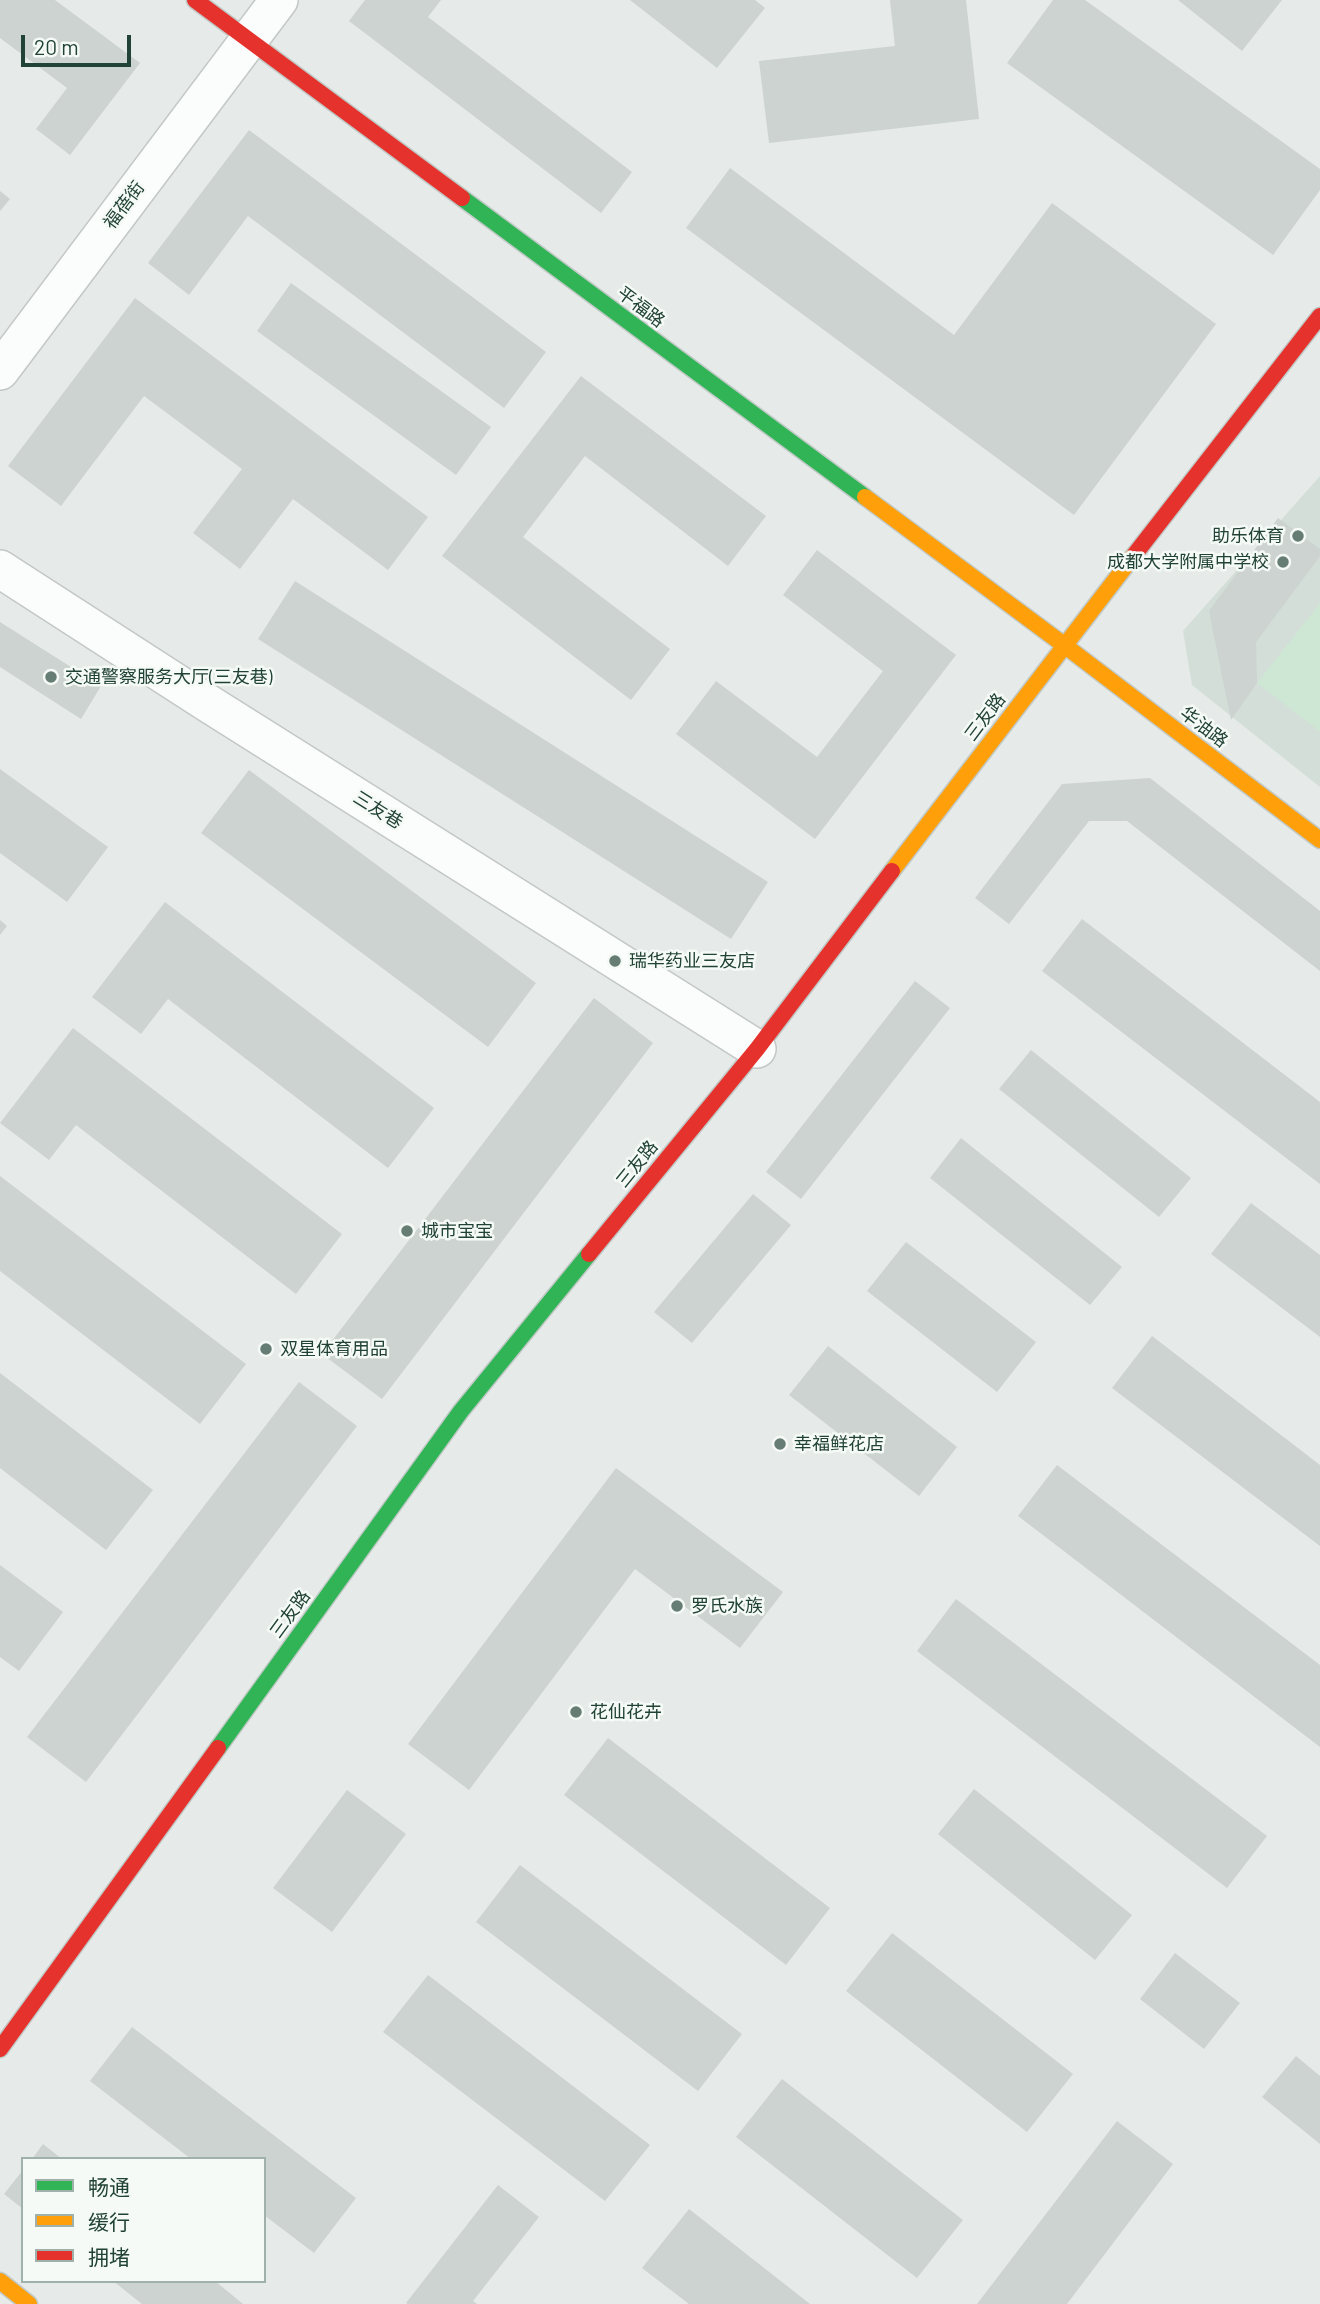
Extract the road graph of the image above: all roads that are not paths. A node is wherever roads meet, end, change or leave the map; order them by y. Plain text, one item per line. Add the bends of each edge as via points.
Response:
1 (195, 0) edge
2 (279, 0) edge
3 (249, 40) junction
4 (1320, 316) edge
5 (0, 371) edge
6 (0, 569) edge
7 (1064, 645) junction
8 (1320, 840) edge
9 (757, 1049) junction
10 (0, 2049) edge
11 (0, 2281) edge
12 (29, 2304) edge

1 - 3 main road, 平福路
2 - 3 street, 福蓓街
3 - 5 street, 福蓓街
3 - 7 main road, 平福路
4 - 7 main road, 三友路
6 - 9 street, 三友巷
7 - 8 main road, 华油路
7 - 9 main road, 三友路
9 - 10 main road, 三友路 via 461,1411
11 - 12 main road

